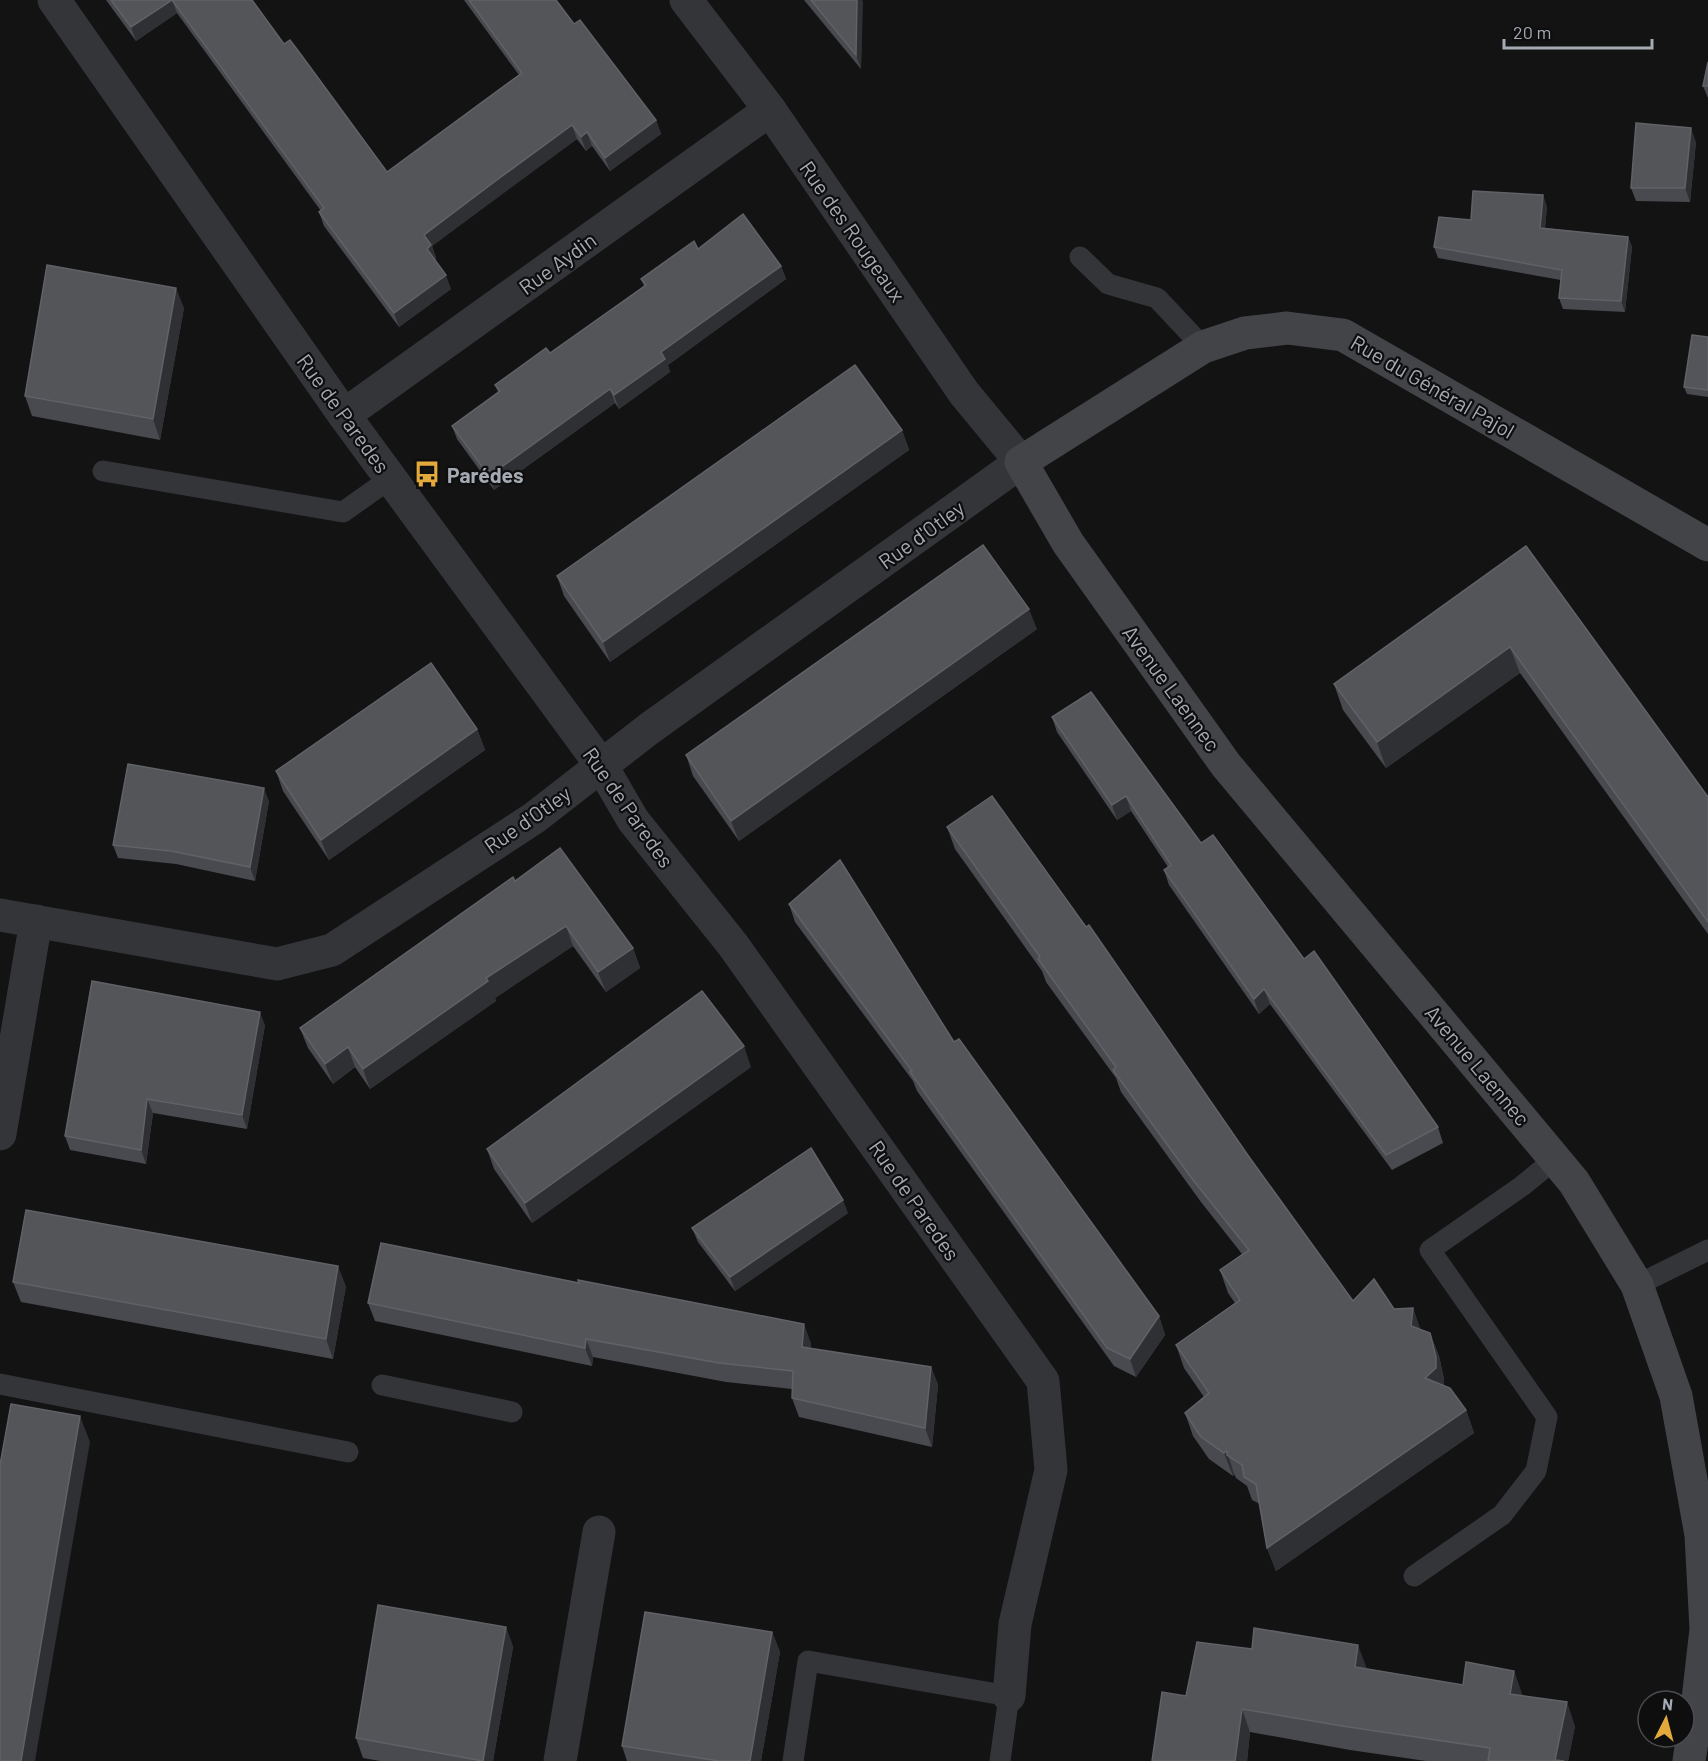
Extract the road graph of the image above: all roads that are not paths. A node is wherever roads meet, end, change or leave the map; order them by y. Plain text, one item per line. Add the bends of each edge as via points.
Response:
1 (54, 0) edge
2 (686, 0) edge
3 (770, 110) junction
4 (1080, 257) dead end
5 (1203, 347) junction
6 (344, 415) junction
7 (1021, 462) junction
8 (103, 471) dead end
9 (391, 478) junction
10 (1708, 545) edge
11 (601, 765) junction
12 (0, 915) edge
13 (36, 921) junction
14 (0, 1134) edge
15 (1555, 1159) junction
16 (1708, 1250) edge
17 (1636, 1286) junction
18 (0, 1384) edge
19 (381, 1385) dead end
20 (512, 1412) dead end
21 (348, 1452) dead end
22 (599, 1532) dead end
23 (1414, 1576) dead end
24 (1010, 1696) junction
25 (560, 1761) edge
26 (793, 1761) edge
27 (1000, 1761) edge
28 (1689, 1761) edge

1 - 6 street, Rue de Paredes
2 - 3 street, Rue des Rougeaux
3 - 6 street, Rue Aydin
3 - 7 street, Rue des Rougeaux via 964,393
4 - 5 lane via 1108,284 1157,298
5 - 7 street, Rue du Général Pajol
5 - 10 street, Rue du Général Pajol via 1245,333 1287,328 1343,335
6 - 9 street, Rue de Paredes
7 - 11 street, Rue d'Otley
7 - 15 street, Avenue Laennec via 1068,543 1226,765
8 - 9 lane via 343,512
9 - 11 street, Rue de Paredes
11 - 13 street, Rue d'Otley via 534,818 332,950 277,964
11 - 24 street, Rue de Paredes via 633,820 740,955 1043,1381 1051,1470 1015,1623
12 - 13 street, Rue d'Otley
13 - 14 street
15 - 17 street, Avenue Laennec via 1574,1182
15 - 23 lane via 1430,1250 1547,1417 1536,1471 1502,1515
16 - 17 lane
17 - 28 street, Avenue Laennec via 1676,1396 1701,1535 1706,1629
18 - 21 lane
19 - 20 lane
22 - 25 street
24 - 26 lane via 808,1660
24 - 27 lane

